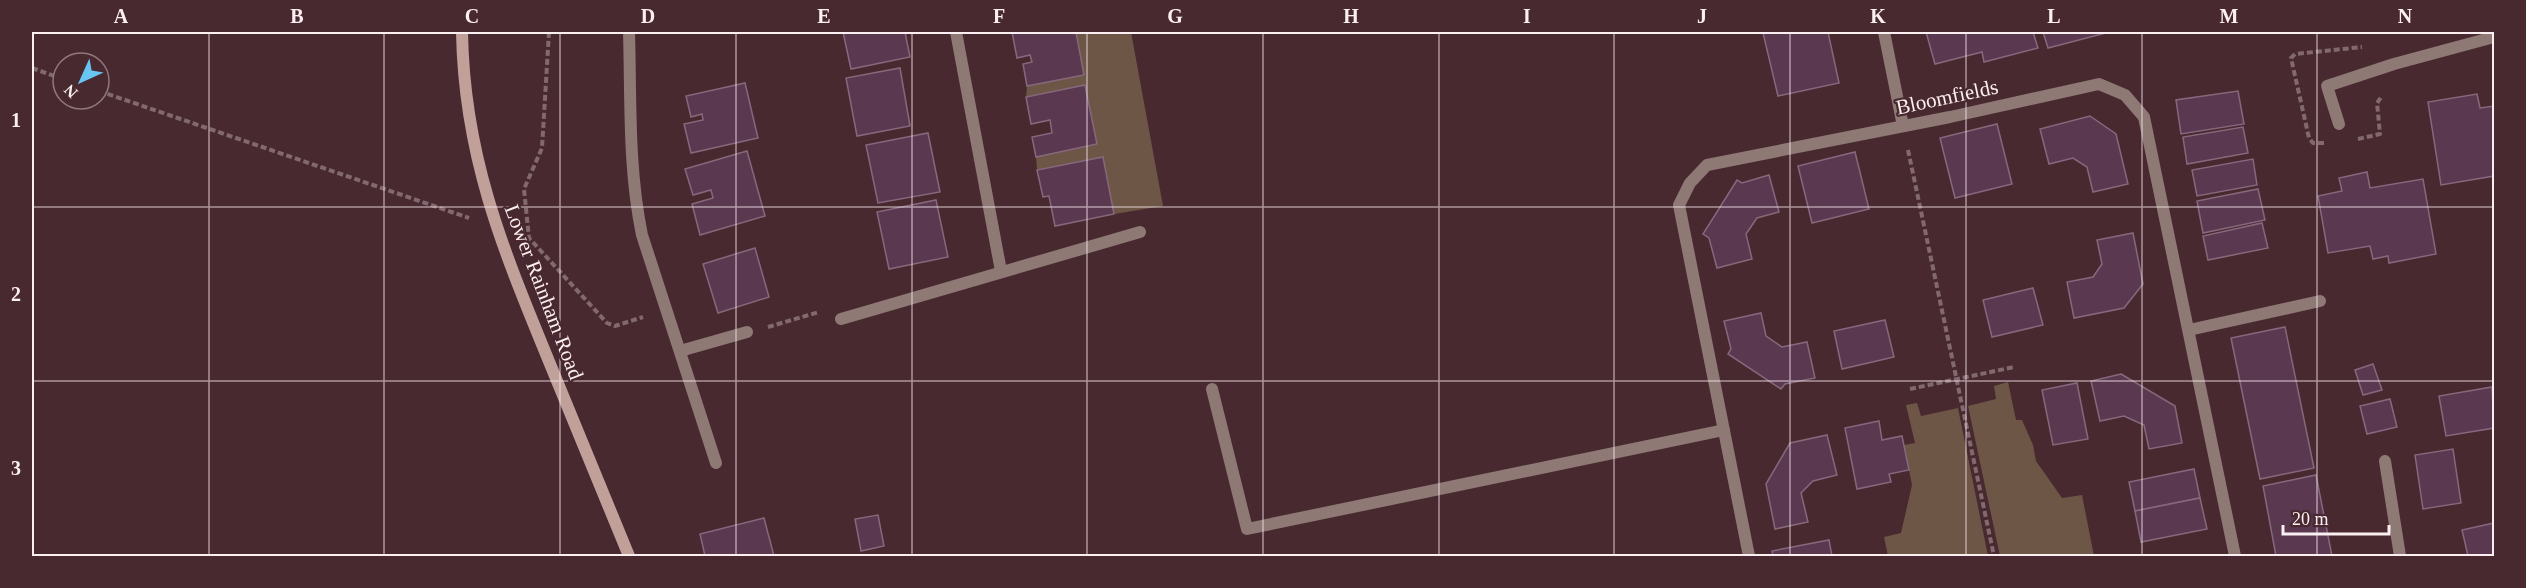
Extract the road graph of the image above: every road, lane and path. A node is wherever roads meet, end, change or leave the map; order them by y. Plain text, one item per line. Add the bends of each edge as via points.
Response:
1 (462, 32) edge
2 (549, 32) edge
3 (629, 32) edge
4 (956, 32) edge
5 (1884, 32) edge
6 (2494, 37) edge
7 (32, 68) edge
8 (51, 75) edge
9 (111, 95) edge
10 (2339, 124) dead end
11 (1903, 126) junction
12 (495, 227) junction
13 (1140, 232) dead end
14 (1001, 271) junction
15 (2320, 301) dead end
16 (667, 310) junction
17 (842, 319) dead end
18 (2189, 330) junction
19 (747, 332) dead end
20 (680, 351) junction
21 (2014, 367) dead end
22 (1958, 379) junction
23 (1212, 389) dead end
24 (1910, 389) dead end
25 (1724, 430) junction
26 (2385, 461) dead end
27 (716, 463) dead end
28 (629, 556) edge
29 (1749, 556) edge
30 (1994, 556) edge
31 (2235, 556) edge
32 (2400, 556) edge

1 - 12 street, Lower Rainham Road via 465,90 475,152
2 - 16 path via 542,148 524,189 529,240 610,325
3 - 16 street via 634,188 642,235
4 - 14 street
5 - 11 street
6 - 10 street via 2327,86
7 - 8 path
9 - 12 path
11 - 18 street, Bloomfields via 2099,84 2125,95 2144,117
11 - 22 path
11 - 25 street, Bloomfields via 1707,165 1689,183 1679,205
12 - 28 street, Lower Rainham Road
13 - 14 street
14 - 17 street
15 - 18 street
16 - 20 street
18 - 31 street, Bloomfields
19 - 20 street
20 - 27 street
21 - 22 path
22 - 24 path
22 - 30 path
23 - 25 street via 1247,529
25 - 29 street, Bloomfields
26 - 32 street

